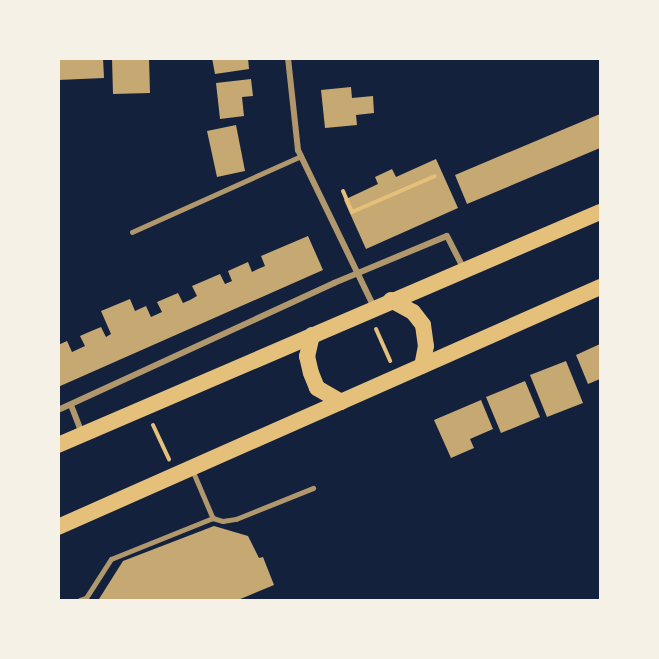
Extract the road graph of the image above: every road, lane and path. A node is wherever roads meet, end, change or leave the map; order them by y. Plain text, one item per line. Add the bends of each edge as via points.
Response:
1 (289, 59) edge
2 (301, 156) junction
3 (435, 176) dead end
4 (343, 191) dead end
5 (600, 212) edge
6 (132, 232) dead end
7 (464, 269) junction
8 (358, 273) junction
9 (600, 287) edge
10 (391, 300) junction
11 (374, 315) junction
12 (312, 335) junction
13 (391, 364) dead end
14 (422, 366) junction
15 (341, 402) junction
16 (71, 405) junction
17 (58, 410) edge
18 (150, 419) dead end
19 (82, 434) junction
20 (58, 445) edge
21 (170, 460) dead end
22 (192, 469) junction
23 (314, 488) dead end
24 (213, 518) junction
25 (58, 527) edge
26 (80, 600) edge

1 - 2 street
2 - 6 lane
2 - 8 street
3 - 4 path via 352,212
5 - 7 highway
7 - 8 street via 447,236
7 - 10 highway
8 - 11 street
8 - 16 street
9 - 14 highway
10 - 11 highway
10 - 14 highway via 413,312 423,325 426,345
11 - 12 highway
11 - 13 path
12 - 15 highway via 307,356 317,388
12 - 19 highway
14 - 15 highway
15 - 22 highway
16 - 17 street
16 - 19 street
18 - 21 path
19 - 20 highway
22 - 24 lane
22 - 25 highway
23 - 24 lane via 236,519
24 - 26 lane via 111,559 86,598

